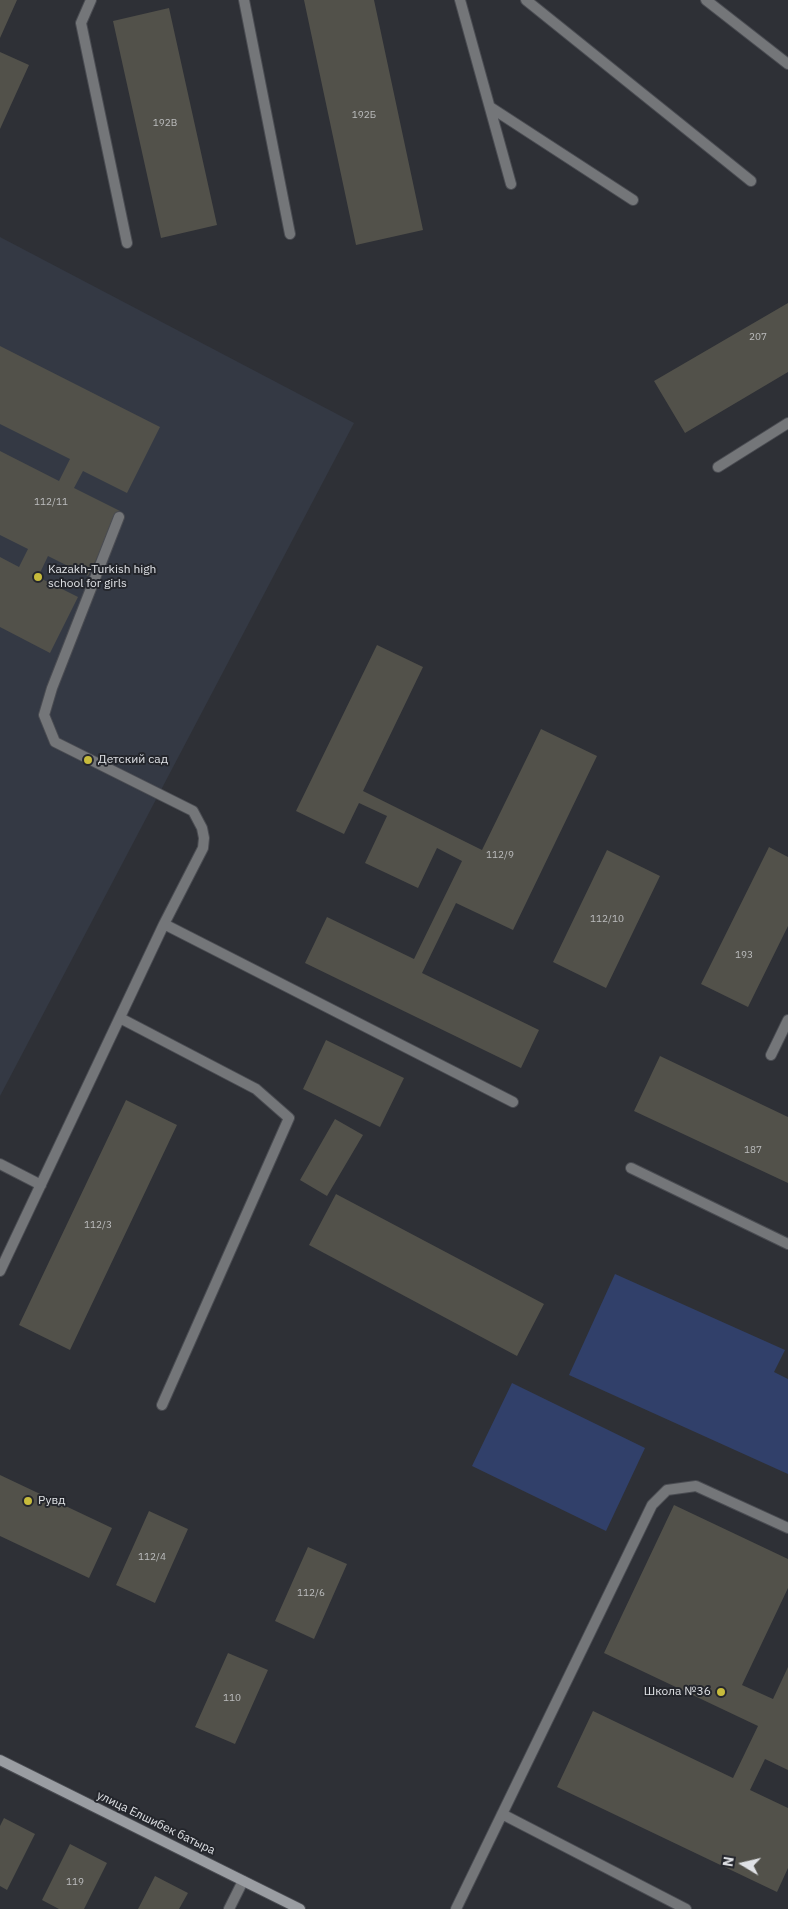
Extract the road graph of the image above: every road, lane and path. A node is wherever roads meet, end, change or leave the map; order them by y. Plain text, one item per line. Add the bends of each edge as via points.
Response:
1 (91, 0) edge
2 (244, 0) edge
3 (460, 0) edge
4 (526, 0) edge
5 (706, 0) edge
6 (788, 64) edge
7 (490, 107) junction
8 (751, 180) dead end
9 (511, 184) dead end
10 (633, 200) dead end
11 (290, 234) dead end
12 (127, 243) dead end
13 (788, 423) edge
14 (718, 467) dead end
15 (119, 517) dead end
16 (164, 924) junction
17 (120, 1018) junction
18 (788, 1020) edge
19 (771, 1055) dead end
20 (513, 1102) dead end
21 (0, 1164) edge
22 (631, 1168) dead end
23 (41, 1185) junction
24 (788, 1244) edge
25 (0, 1271) edge
26 (162, 1405) dead end
27 (788, 1528) edge
28 (0, 1760) edge
29 (502, 1814) junction
30 (243, 1881) junction
31 (229, 1909) edge
32 (300, 1909) edge
33 (456, 1909) edge
34 (686, 1909) edge

1 - 12 street via 81,23
2 - 11 street
3 - 7 street
4 - 8 street
5 - 6 street
7 - 9 street
7 - 10 street
13 - 14 street
15 - 16 street via 44,715 55,742 193,811 198,819 204,838 203,848
16 - 17 street
16 - 20 street
17 - 23 street
17 - 26 street via 256,1089 289,1118
18 - 19 street
21 - 23 street
22 - 24 street
23 - 25 street
27 - 29 street via 696,1486 667,1490 652,1505
28 - 30 main road, улица Елшибек батыра
29 - 33 street
29 - 34 street
30 - 31 street
30 - 32 main road, улица Елшибек батыра

